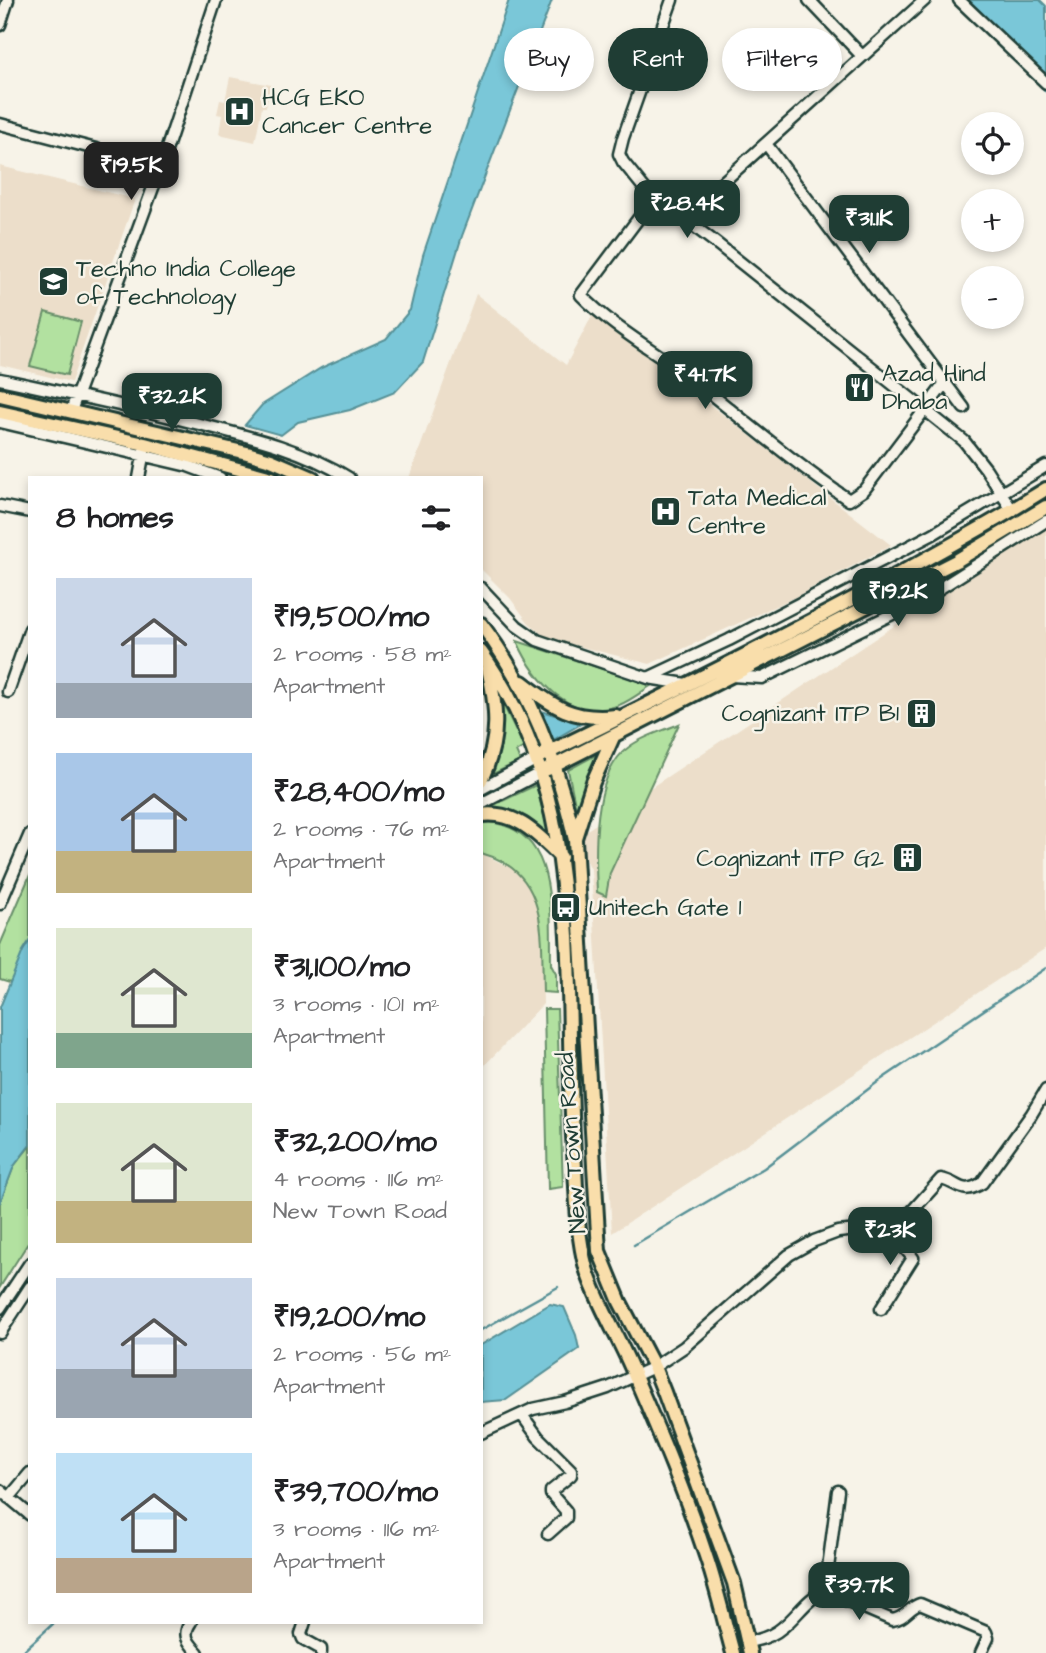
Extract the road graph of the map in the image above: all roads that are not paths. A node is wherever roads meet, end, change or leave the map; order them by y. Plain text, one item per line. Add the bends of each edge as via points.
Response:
1 (8, 0) edge
2 (216, 0) edge
3 (672, 0) edge
4 (809, 0) edge
5 (925, 0) edge
6 (960, 0) edge
7 (0, 25) edge
8 (862, 55) junction
9 (1046, 83) edge
10 (0, 124) edge
11 (767, 145) junction
12 (160, 166) junction
13 (653, 199) junction
14 (683, 218) junction
15 (0, 379) edge
16 (945, 383) junction
17 (0, 395) edge
18 (75, 395) junction
19 (964, 408) dead end
20 (925, 410) junction
21 (71, 411) junction
22 (0, 412) edge
23 (0, 422) edge
24 (144, 450) junction
25 (1046, 466) edge
26 (139, 476) edge
27 (215, 476) edge
28 (263, 476) edge
29 (308, 476) edge
30 (345, 476) edge
31 (1046, 489) edge
32 (1002, 495) junction
33 (0, 506) edge
34 (1046, 507) edge
35 (1013, 509) junction
36 (28, 512) edge
37 (1046, 521) edge
38 (483, 589) edge
39 (483, 627) edge
40 (28, 635) edge
41 (484, 655) edge
42 (732, 676) junction
43 (648, 678) junction
44 (519, 680) junction
45 (686, 684) junction
46 (8, 692) dead end
47 (621, 716) junction
48 (613, 737) junction
49 (550, 752) junction
50 (537, 759) junction
51 (555, 765) junction
52 (542, 772) junction
53 (483, 774) edge
54 (483, 788) edge
55 (483, 803) edge
56 (483, 815) edge
57 (28, 839) edge
58 (575, 840) junction
59 (561, 857) junction
60 (0, 904) edge
61 (1046, 1090) edge
62 (887, 1227) junction
63 (28, 1266) edge
64 (28, 1290) edge
65 (0, 1308) edge
66 (881, 1309) dead end
67 (0, 1333) edge
68 (654, 1367) junction
69 (636, 1377) junction
70 (522, 1415) junction
71 (483, 1432) edge
72 (28, 1475) edge
73 (0, 1490) edge
74 (838, 1491) dead end
75 (9, 1498) junction
76 (28, 1513) edge
77 (548, 1534) dead end
78 (825, 1591) junction
79 (190, 1624) edge
80 (304, 1624) edge
81 (749, 1648) edge
82 (198, 1653) edge
83 (321, 1653) edge
84 (733, 1653) edge
85 (981, 1653) edge

1 - 7 street
2 - 12 street
3 - 13 street via 619,154
4 - 8 street
5 - 8 street
6 - 9 street
8 - 11 street
10 - 12 street
11 - 14 street
11 - 16 street
12 - 18 street
13 - 14 street
13 - 20 street via 581,295 757,433 849,500 864,490
14 - 20 street
15 - 18 street
16 - 19 street
16 - 20 street
17 - 21 main road
18 - 21 street
18 - 30 street via 281,446
20 - 32 street via 971,449
21 - 29 main road via 247,453
22 - 24 main road
23 - 24 street
24 - 26 street
24 - 27 street
24 - 28 main road
25 - 32 street
31 - 35 main road
32 - 35 street
32 - 43 street via 852,577
33 - 36 street
34 - 42 main road via 956,561
35 - 45 main road
37 - 42 street via 923,599 810,655 762,678
38 - 43 street via 517,626 537,640
39 - 44 main road, New Town Road
40 - 46 street
41 - 50 main road
41 - 53 main road via 497,720
42 - 48 main road
43 - 45 street
44 - 47 main road via 567,712
44 - 49 main road, New Town Road
45 - 47 main road
47 - 49 main road
48 - 51 main road
48 - 58 main road
49 - 50 main road
49 - 51 main road, New Town Road
50 - 52 main road
50 - 54 street
51 - 52 main road
51 - 58 main road, New Town Road
52 - 55 street
52 - 59 main road
56 - 59 main road via 520,821
57 - 60 street
58 - 68 main road, New Town Road via 599,1251
59 - 69 main road via 581,1241 587,1270
61 - 62 street via 982,1183 968,1190 941,1179 912,1211
62 - 66 street via 913,1258
62 - 68 street via 838,1232 789,1255 684,1347
63 - 65 street
64 - 67 street
68 - 69 street
68 - 81 main road, New Town Road via 734,1583
69 - 70 street
69 - 84 main road via 706,1556
70 - 71 street
70 - 77 street via 571,1470 551,1491 566,1518
72 - 75 street
73 - 75 street
74 - 78 street
75 - 76 street
78 - 81 street via 782,1629
78 - 85 street via 892,1620 920,1604 986,1632
79 - 82 street via 187,1641
80 - 83 street via 303,1639

